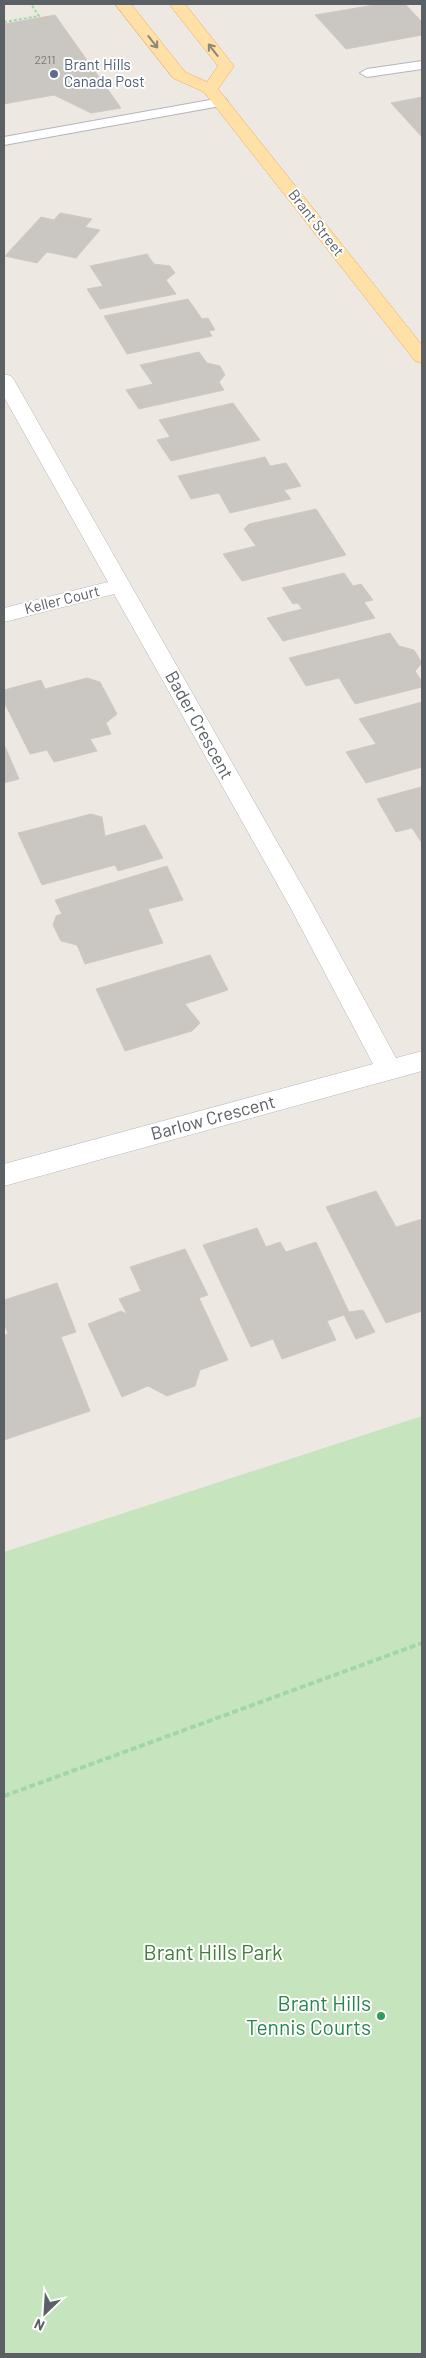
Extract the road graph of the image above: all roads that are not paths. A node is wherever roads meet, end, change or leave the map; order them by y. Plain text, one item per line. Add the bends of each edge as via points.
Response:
1 (123, 4) edge
2 (177, 4) edge
3 (422, 65) edge
4 (367, 73) dead end
5 (215, 96) junction
6 (4, 141) edge
7 (422, 357) edge
8 (4, 380) edge
9 (120, 586) junction
10 (4, 615) edge
11 (422, 1061) edge
12 (390, 1071) junction
13 (4, 1175) edge

1 -> 5 main road, Brant Street via 179,75
5 -> 2 main road via 226,66
3 - 4 lane
5 - 6 lane
5 - 7 main road, Brant Street
8 - 9 street, Bader Crescent
9 - 10 street, Keller Court
9 - 12 street, Bader Crescent via 301,905
11 - 12 street, Barlow Crescent
12 - 13 street, Barlow Crescent

